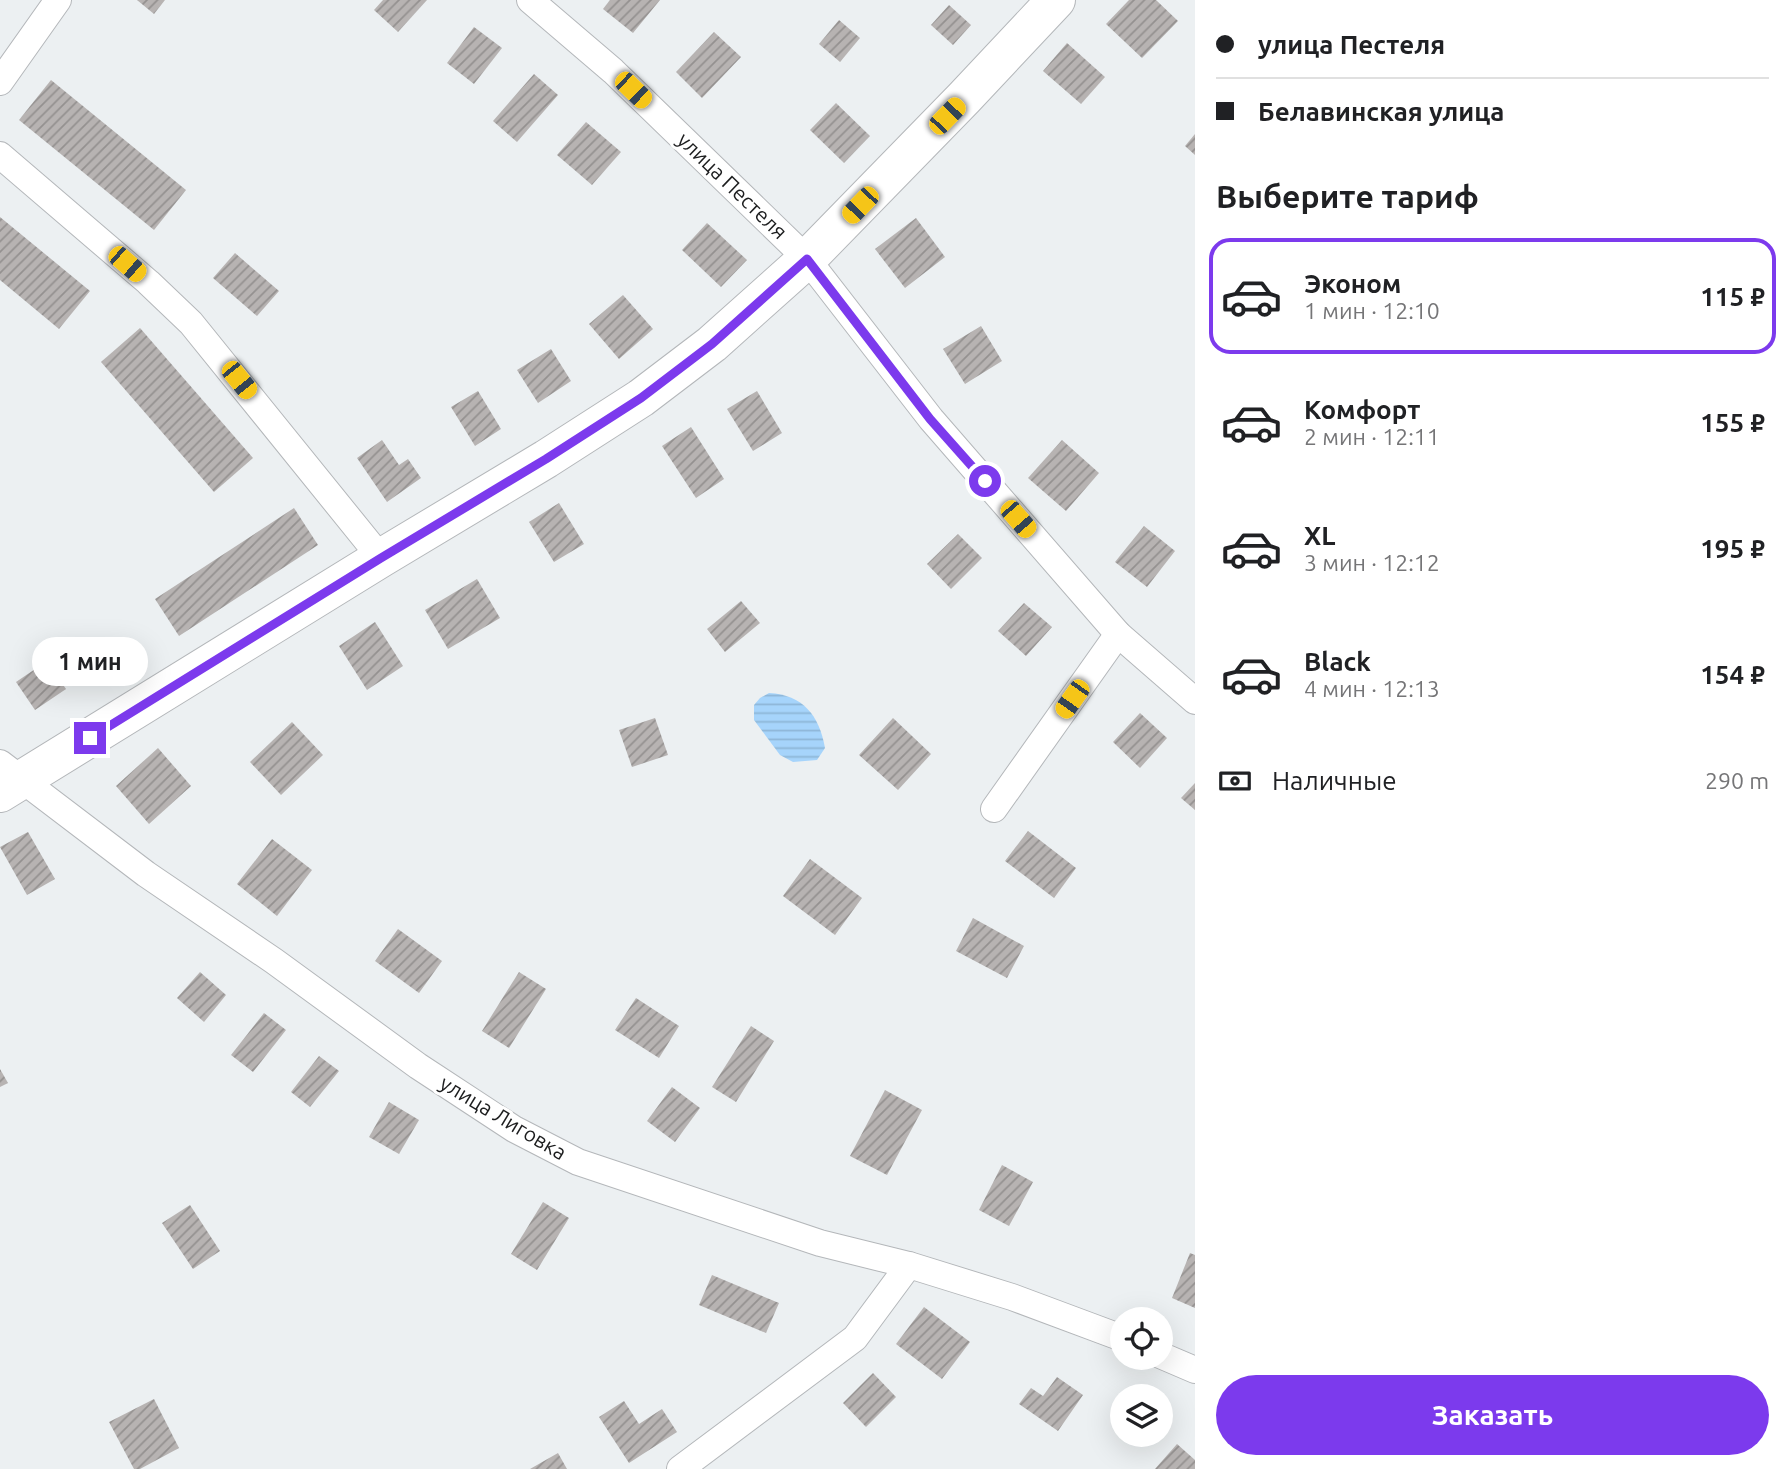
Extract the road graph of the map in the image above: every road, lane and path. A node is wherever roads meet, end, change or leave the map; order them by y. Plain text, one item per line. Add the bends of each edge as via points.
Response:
1 (58, 0) edge
2 (530, 0) edge
3 (1056, 0) edge
4 (0, 82) edge
5 (0, 155) edge
6 (807, 259) junction
7 (381, 558) junction
8 (1118, 634) junction
9 (1195, 701) edge
10 (8, 779) edge
11 (994, 809) dead end
12 (909, 1265) junction
13 (1110, 1334) edge
14 (1173, 1361) edge
15 (1195, 1370) edge
16 (680, 1469) edge

1 - 4 street
2 - 6 street, улица Пестеля via 613,71
3 - 6 main road
5 - 7 street via 191,323
6 - 7 main road via 712,344 641,398
6 - 8 street, улица Пестеля via 930,419
7 - 10 main road
8 - 9 street, улица Пестеля
8 - 11 street
10 - 12 street, улица Лиговка via 514,1129 578,1162 820,1243
12 - 13 street, улица Лиговка
12 - 16 street via 855,1338
14 - 15 street

